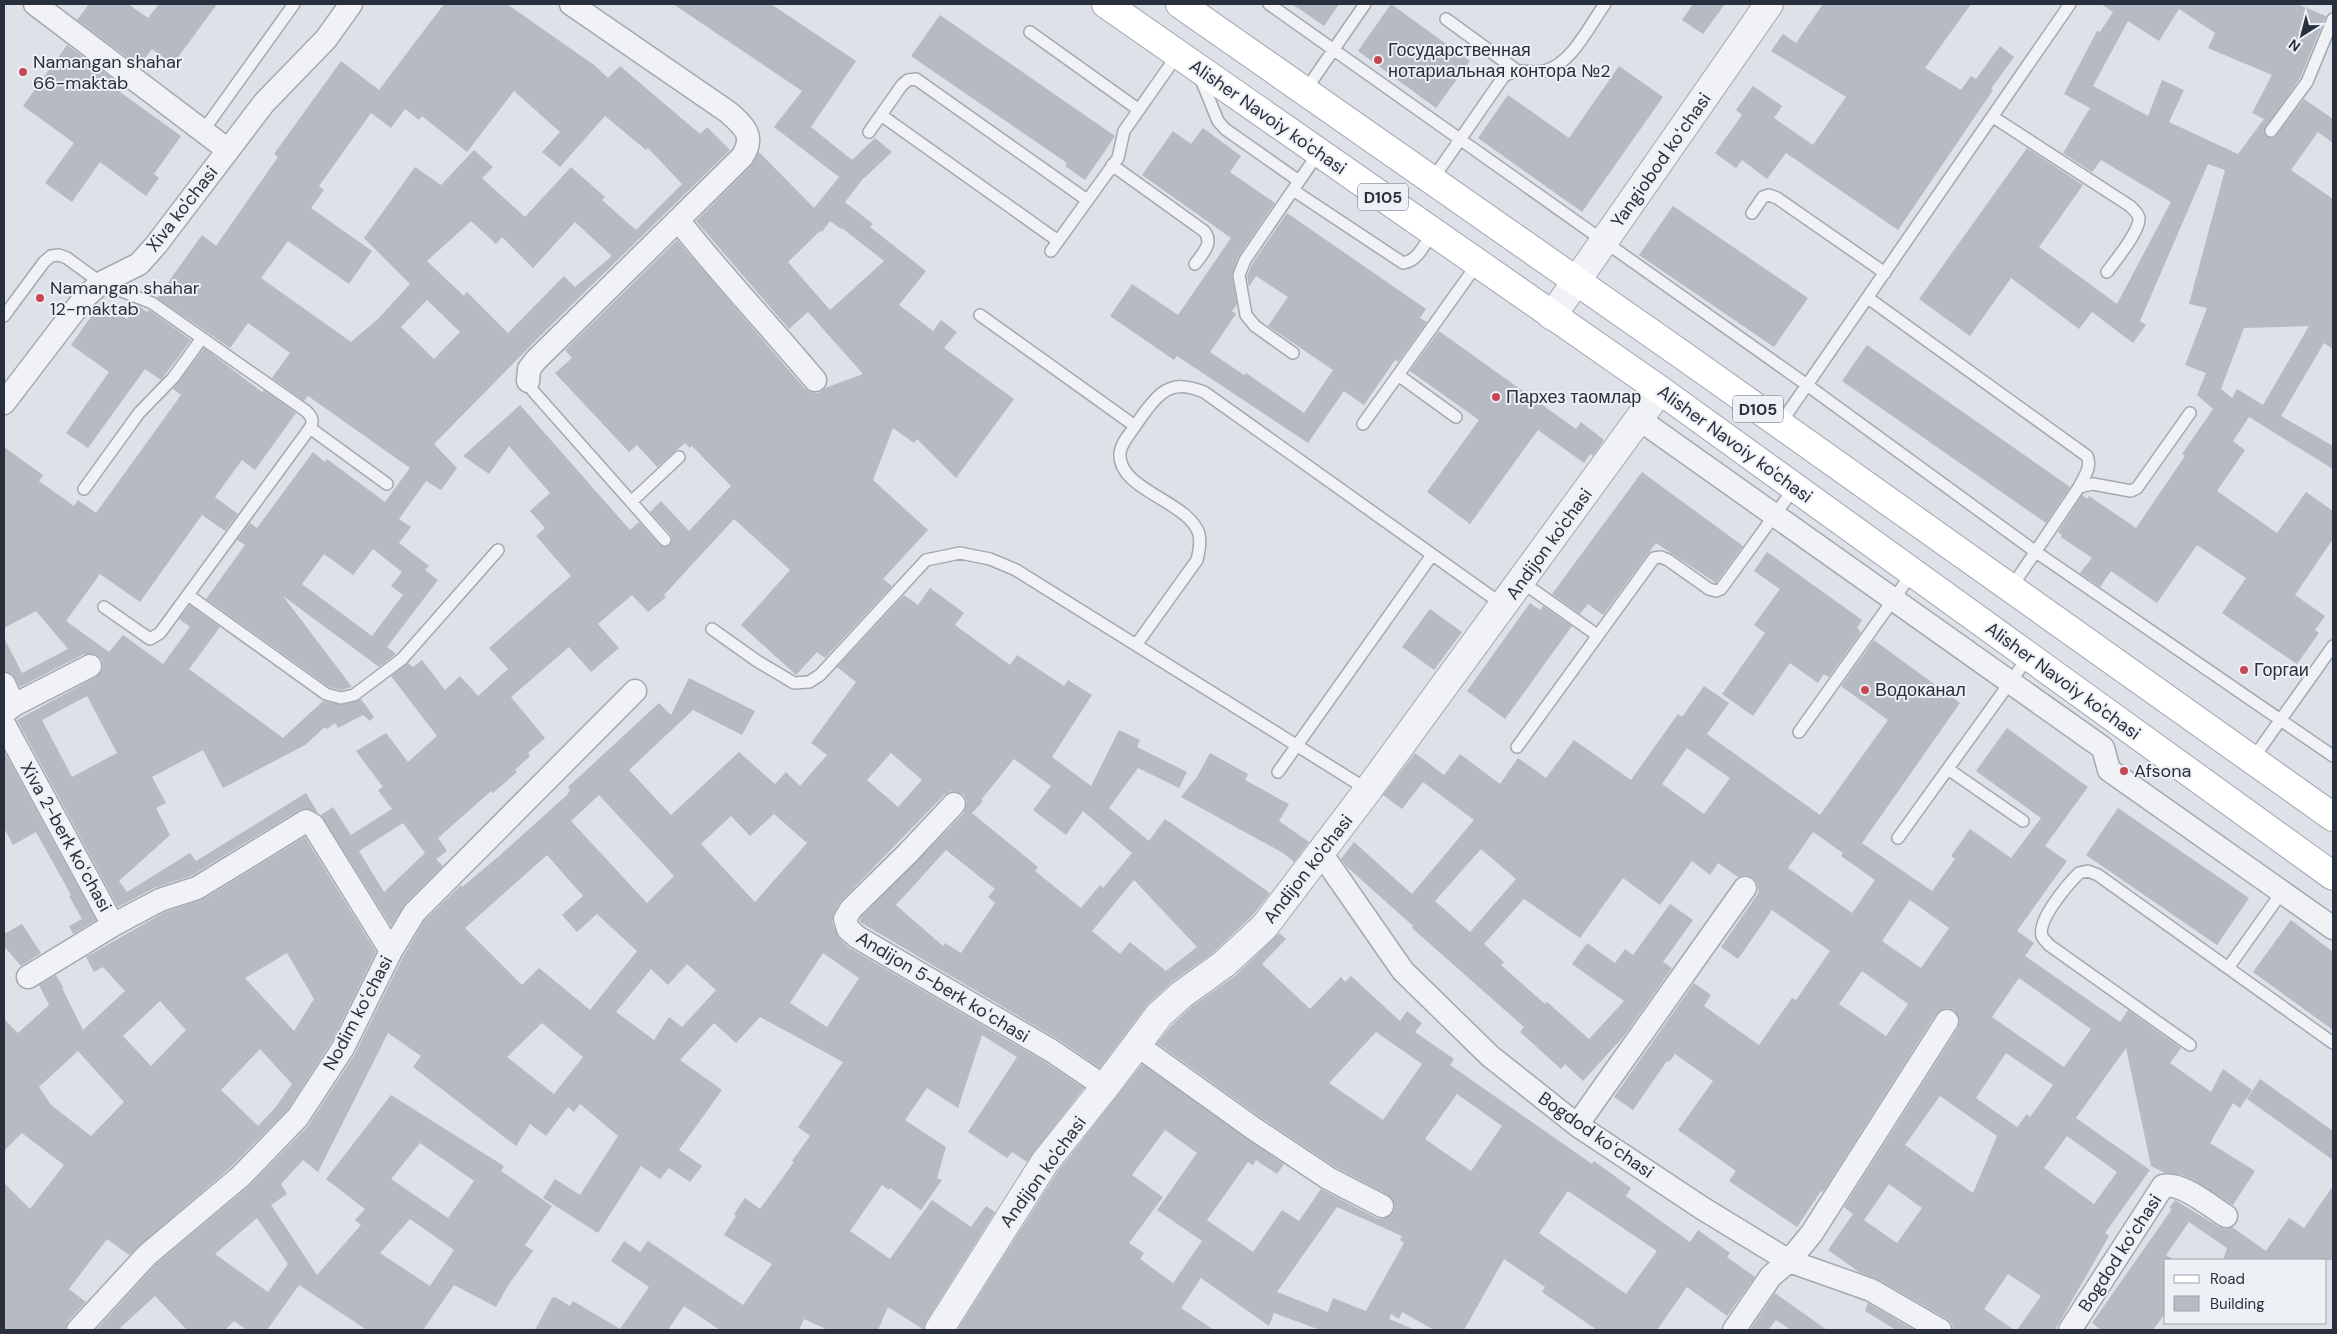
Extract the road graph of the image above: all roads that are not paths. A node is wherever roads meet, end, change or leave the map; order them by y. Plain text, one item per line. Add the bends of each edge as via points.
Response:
1 (35, 4) edge
2 (294, 4) edge
3 (571, 4) edge
4 (1106, 4) edge
5 (1180, 4) edge
6 (1269, 4) edge
7 (1365, 4) edge
8 (1605, 4) edge
9 (1769, 4) edge
10 (2070, 4) edge
11 (344, 6) edge
12 (2333, 19) edge
13 (1446, 20) dead end
14 (1030, 32) dead end
15 (1334, 50) junction
16 (1187, 60) junction
17 (1516, 70) junction
18 (1305, 91) junction
19 (1138, 110) junction
20 (881, 115) junction
21 (1993, 117) junction
22 (203, 131) junction
23 (2270, 131) dead end
24 (869, 132) dead end
25 (1461, 139) junction
26 (228, 150) junction
27 (1319, 152) junction
28 (1112, 165) junction
29 (1432, 180) junction
30 (1296, 185) junction
31 (1087, 200) junction
32 (1752, 213) dead end
33 (678, 220) junction
34 (1433, 232) junction
35 (1058, 241) junction
36 (1604, 243) junction
37 (1051, 251) dead end
38 (1478, 263) junction
39 (1195, 264) dead end
40 (2107, 272) dead end
41 (1885, 273) junction
42 (1577, 282) junction
43 (101, 283) junction
44 (1868, 298) junction
45 (980, 315) dead end
46 (4, 316) edge
47 (1552, 316) junction
48 (202, 338) junction
49 (1293, 353) dead end
50 (1398, 375) junction
51 (815, 380) dead end
52 (528, 381) joint
53 (1807, 385) junction
54 (1660, 390) junction
55 (4, 403) edge
56 (2190, 413) dead end
57 (1456, 417) dead end
58 (1639, 419) junction
59 (1363, 424) dead end
60 (1780, 424) junction
61 (1135, 426) junction
62 (310, 428) junction
63 (679, 457) dead end
64 (387, 484) dead end
65 (1795, 487) junction
66 (2079, 487) junction
67 (84, 489) dead end
68 (632, 502) junction
69 (1775, 515) junction
70 (665, 540) dead end
71 (498, 550) dead end
72 (2036, 552) junction
73 (1432, 555) junction
74 (1913, 572) junction
75 (1522, 582) junction
76 (2011, 588) junction
77 (188, 595) junction
78 (1894, 598) junction
79 (1504, 606) junction
80 (104, 607) dead end
81 (712, 629) dead end
82 (1597, 636) junction
83 (1136, 645) junction
84 (2333, 646) edge
85 (2029, 656) junction
86 (90, 666) dead end
87 (2011, 681) junction
88 (4, 684) edge
89 (635, 691) dead end
90 (7, 714) edge
91 (2282, 720) junction
92 (1799, 732) dead end
93 (1296, 745) junction
94 (1517, 747) dead end
95 (2333, 756) edge
96 (2252, 760) junction
97 (1948, 768) junction
98 (1278, 772) dead end
99 (1368, 790) junction
100 (954, 804) dead end
101 (2333, 817) edge
102 (2023, 822) dead end
103 (1898, 838) dead end
104 (1321, 853) junction
105 (2333, 876) edge
106 (1745, 888) dead end
107 (2282, 892) junction
108 (113, 925) junction
109 (2333, 928) edge
110 (391, 951) junction
111 (2228, 968) junction
112 (28, 976) dead end
113 (1947, 1021) dead end
114 (2333, 1043) edge
115 (1137, 1045) junction
116 (2190, 1045) dead end
117 (1105, 1087) junction
118 (1577, 1125) junction
119 (1382, 1206) dead end
120 (2226, 1216) dead end
121 (1790, 1261) junction
122 (78, 1330) edge
123 (939, 1330) edge
124 (1734, 1330) edge
125 (1940, 1330) edge
126 (2070, 1330) edge

1 - 22 street
2 - 22 lane
3 - 33 street via 728,112 745,128 747,148 742,157
4 - 16 main road, Alisher Navoiy ko'chasi / D105
5 - 18 main road, D105
6 - 15 lane
7 - 15 lane
8 - 17 lane via 1568,56 1555,68 1537,72
9 - 36 street, Yangiobod koʻchasi
10 - 21 lane
11 - 26 street, Xiva ko'chasi via 326,39 264,103
12 - 23 lane via 2307,82
13 - 17 lane
14 - 19 lane
15 - 18 lane
15 - 25 lane
16 - 19 lane
16 - 27 main road, Alisher Navoiy ko'chasi / D105
16 - 30 lane via 1218,121
17 - 25 lane via 1504,76
18 - 29 main road, D105
19 - 28 lane via 1124,131 1118,158
20 - 24 lane
20 - 31 lane via 902,85 908,80 916,80
20 - 35 lane
21 - 40 lane via 2136,213 2139,220 2137,229
21 - 41 lane
22 - 26 street
25 - 29 lane
25 - 36 lane
26 - 43 street, Xiva ko'chasi via 139,264
27 - 30 lane
27 - 34 main road, Alisher Navoiy ko'chasi / D105
28 - 31 lane
28 - 39 lane via 1204,231 1209,243
29 - 42 main road, D105
30 - 34 lane via 1403,263 1411,262
30 - 49 lane via 1245,260 1239,276 1249,322
31 - 35 lane
32 - 41 lane via 1763,197 1777,198
33 - 51 street
33 - 52 street via 536,360 529,369
34 - 38 main road, Alisher Navoiy ko'chasi / D105
35 - 37 lane
36 - 42 street, Yangiobod koʻchasi
36 - 53 lane
38 - 47 main road, Alisher Navoiy ko'chasi / D105
38 - 50 lane
41 - 44 lane
42 - 47 street, Yangiobod koʻchasi
42 - 60 main road, D105
43 - 46 lane via 67,258 51,256
43 - 48 lane via 152,303
43 - 55 street, Xiva ko'chasi via 85,297
44 - 53 lane
44 - 66 lane via 2087,456 2090,462 2088,471
45 - 61 lane
47 - 54 main road, Alisher Navoiy ko'chasi / D105
48 - 62 lane via 306,411 312,417
48 - 67 lane via 173,378 139,413
50 - 57 lane
50 - 59 lane
52 - 68 lane via 533,391
53 - 60 lane
53 - 72 lane
54 - 58 street, Andijon ko'chasi
54 - 65 main road, Alisher Navoiy ko'chasi / D105
56 - 66 lane via 2138,488 2132,491 2093,484
58 - 69 street
58 - 75 street, Andijon ko'chasi
60 - 76 main road, D105
61 - 73 lane via 1154,400 1169,388 1188,386 1204,392
61 - 83 lane via 1120,452 1122,466 1131,478 1190,519 1199,533 1200,545 1197,560
62 - 64 lane
62 - 77 lane
63 - 68 lane
65 - 69 lane
65 - 74 main road, Alisher Navoiy ko'chasi / D105
66 - 72 lane
68 - 70 lane
69 - 78 street
69 - 82 lane via 1725,586 1716,591 1668,560 1654,558
71 - 77 lane via 402,659 354,695 341,698 326,694
72 - 76 lane
72 - 91 lane
73 - 79 lane
73 - 93 lane
74 - 78 lane
74 - 85 main road, Alisher Navoiy ko'chasi / D105
75 - 79 street, Andijon ko'chasi
75 - 82 lane
76 - 96 main road, D105
77 - 80 lane via 160,633 150,639
78 - 87 street
78 - 92 lane
79 - 99 street, Andijon ko'chasi
81 - 83 lane via 794,683 809,682 820,675 926,560 960,553 990,559 1016,570
82 - 94 lane
83 - 93 lane
84 - 91 lane
85 - 87 lane
85 - 105 main road, Alisher Navoiy ko'chasi / D105
86 - 90 street
87 - 97 lane
87 - 107 street via 2104,748 2110,770
88 - 90 street
89 - 110 street, Nodim koʻchasi via 414,913
90 - 108 street, Xiva 2-berk koʻchasi
91 - 95 lane
91 - 96 lane
93 - 98 lane
93 - 99 lane
96 - 101 main road, D105
97 - 102 lane
97 - 103 lane
99 - 104 street, Andijon ko'chasi
100 - 117 street, Аndijon 5-berk koʻchasi via 851,909 845,919 848,929 1052,1051
104 - 115 street, Andijon ko'chasi via 1264,926 1224,964 1159,1015
104 - 118 street, Bogdod koʻchasi via 1403,971 1490,1056
106 - 118 street
107 - 109 street
107 - 111 lane
108 - 110 street via 160,900 197,888 306,821 313,825
108 - 112 street
110 - 122 street, Nodim koʻchasi via 343,1048 298,1117 241,1176 147,1255
111 - 114 lane
111 - 116 lane via 2088,871 2079,873 2072,880 2041,926 2042,937 2049,945
113 - 121 street via 1812,1233
115 - 117 street, Andijon ko'chasi
115 - 119 street via 1311,1167
117 - 123 street, Andijon ko'chasi via 1045,1162
118 - 121 street, Bogdod koʻchasi via 1702,1208
120 - 126 street, Bogdod koʻchasi via 2181,1188 2172,1184 2163,1186
121 - 124 street via 1771,1276
121 - 125 street, Bogdod koʻchasi via 1871,1290

